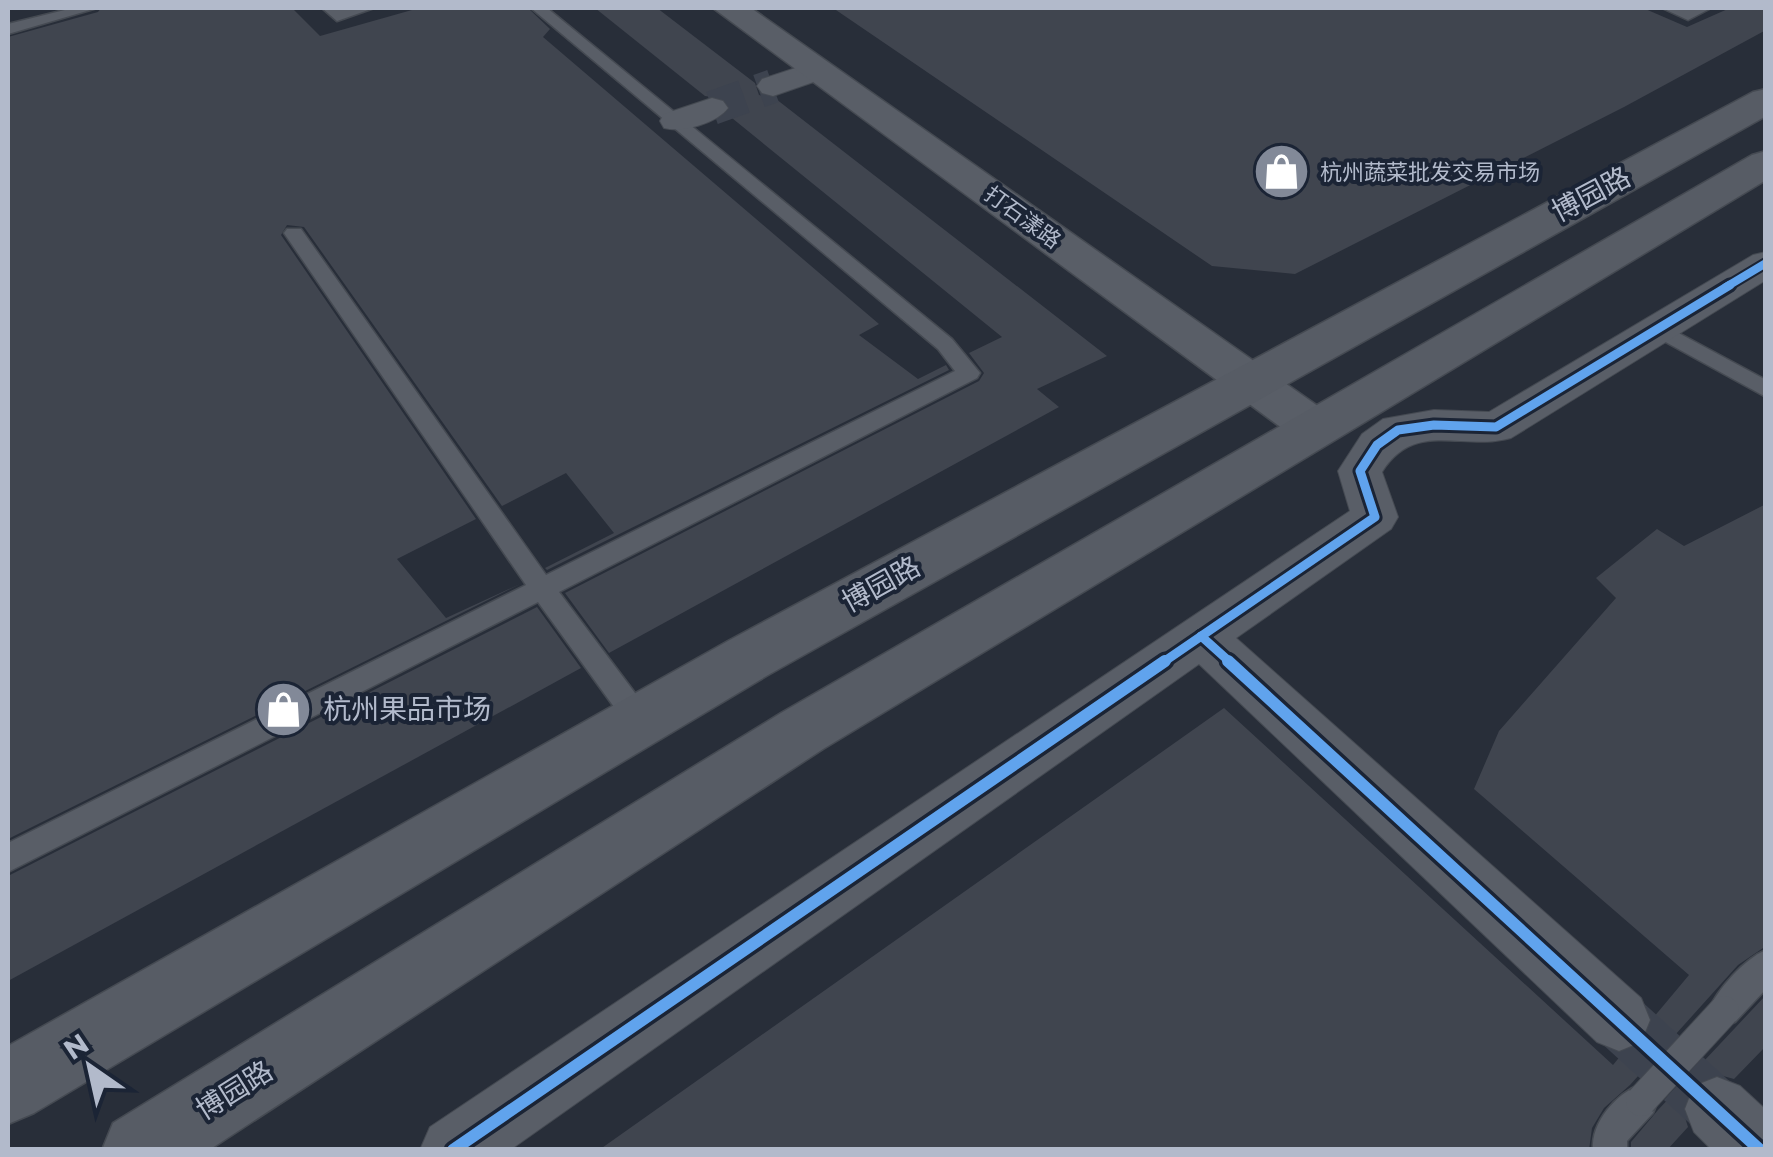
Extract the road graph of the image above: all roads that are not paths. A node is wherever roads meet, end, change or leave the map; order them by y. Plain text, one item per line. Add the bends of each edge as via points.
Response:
1 (89, 8) edge
2 (329, 8) edge
3 (366, 8) edge
4 (538, 8) edge
5 (730, 8) edge
6 (1670, 8) edge
7 (1703, 8) edge
8 (8, 29) edge
9 (817, 70) junction
10 (772, 86) tunnel mouth
11 (1766, 100) edge
12 (712, 108) tunnel mouth
13 (676, 121) junction
14 (1766, 163) edge
15 (294, 233) dead end
16 (1766, 263) edge
17 (1658, 330) junction
18 (1250, 380) junction
19 (1766, 390) edge
20 (1332, 418) junction
21 (1398, 430) junction
22 (544, 588) junction
23 (1201, 636) junction
24 (640, 722) junction
25 (8, 858) edge
26 (1766, 966) edge
27 (1619, 1020) tunnel mouth
28 (8, 1087) edge
29 (140, 1150) edge
30 (453, 1150) edge
31 (1610, 1150) edge

1 - 8 lane
2 - 3 lane via 336,16
4 - 13 lane
5 - 9 street, 打石漾路
6 - 7 lane via 1688,15
9 - 10 street
9 - 18 street, 打石漾路
11 - 18 main road, 博园路
12 - 13 street
13 - 22 lane via 945,344 969,374
14 - 20 main road, 博园路
15 - 22 lane
16 - 17 street
17 - 19 lane
17 - 21 street via 1496,426
18 - 20 street, 打石漾路
18 - 24 main road, 博园路
20 - 21 street
20 - 29 main road, 博园路 via 802,731
21 - 23 street via 1377,445 1360,471 1375,516
22 - 24 lane
22 - 25 lane
23 - 27 street
23 - 30 street
24 - 28 main road, 博园路
26 - 31 lane, bridge via 1609,1136

